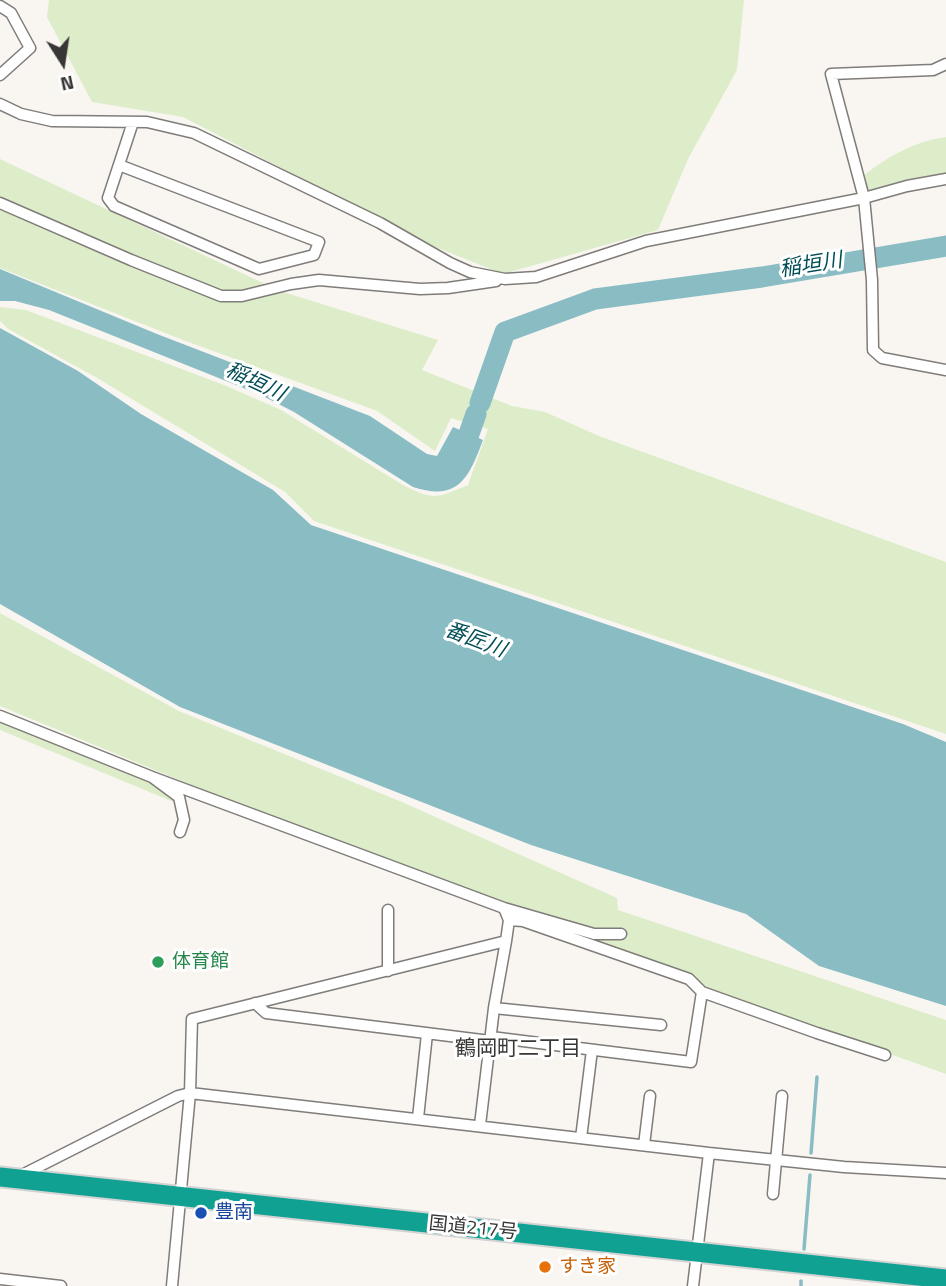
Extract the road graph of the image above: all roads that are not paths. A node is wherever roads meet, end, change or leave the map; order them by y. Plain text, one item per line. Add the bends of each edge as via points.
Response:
1 (0, 6) edge
2 (946, 64) edge
3 (0, 75) edge
4 (0, 104) edge
5 (133, 122) junction
6 (119, 165) junction
7 (946, 178) edge
8 (864, 198) junction
9 (1, 207) edge
10 (505, 279) junction
11 (946, 370) edge
12 (0, 716) edge
13 (152, 777) junction
14 (180, 832) dead end
15 (503, 908) junction
16 (388, 910) dead end
17 (509, 920) junction
18 (621, 934) dead end
19 (506, 941) junction
20 (388, 971) junction
21 (702, 992) junction
22 (255, 1003) junction
23 (494, 1008) junction
24 (661, 1025) dead end
25 (427, 1034) junction
26 (490, 1039) junction
27 (592, 1050) junction
28 (885, 1055) dead end
29 (190, 1093) junction
30 (650, 1096) dead end
31 (782, 1096) dead end
32 (418, 1118) junction
33 (480, 1125) junction
34 (581, 1138) junction
35 (643, 1146) junction
36 (709, 1153) junction
37 (777, 1161) junction
38 (946, 1173) edge
39 (5, 1181) edge
40 (773, 1194) dead end
41 (181, 1198) junction
42 (697, 1252) junction
43 (0, 1279) edge
44 (946, 1279) edge
45 (34, 1285) edge
46 (61, 1286) edge
47 (172, 1286) edge
48 (693, 1286) edge

1 - 3 street via 11,13 30,48
2 - 8 street via 933,70 831,74
4 - 5 street via 52,121
5 - 6 street
5 - 10 street via 162,124 209,139 380,223 450,263
6 - 6 street via 108,198 114,206 259,269 314,255 318,242
7 - 8 street
8 - 10 street via 646,241 536,277
8 - 11 street via 873,351 882,358
9 - 10 street via 221,296 243,296 319,280 420,289
12 - 13 street
13 - 14 street via 179,797 184,820
13 - 15 street
15 - 17 street
15 - 18 street via 594,934
16 - 20 street
17 - 19 street
17 - 21 street via 689,979
19 - 20 street
19 - 23 street
20 - 22 street
21 - 27 street via 691,1062
21 - 28 street
22 - 25 street via 266,1013
22 - 29 street via 192,1019
23 - 24 street
23 - 26 street
25 - 26 street
25 - 32 street
26 - 27 street
26 - 33 street
27 - 34 street
29 - 32 street
29 - 39 street
29 - 41 street
30 - 35 street
31 - 37 street
32 - 33 street
33 - 34 street
34 - 35 street
35 - 36 street
36 - 37 street
36 - 42 street
37 - 38 street
37 - 40 street
39 - 41 highway, 国道217号
41 - 42 highway, 国道217号
41 - 47 street
42 - 44 highway, 国道217号
42 - 48 street
43 - 45 street
45 - 46 street

